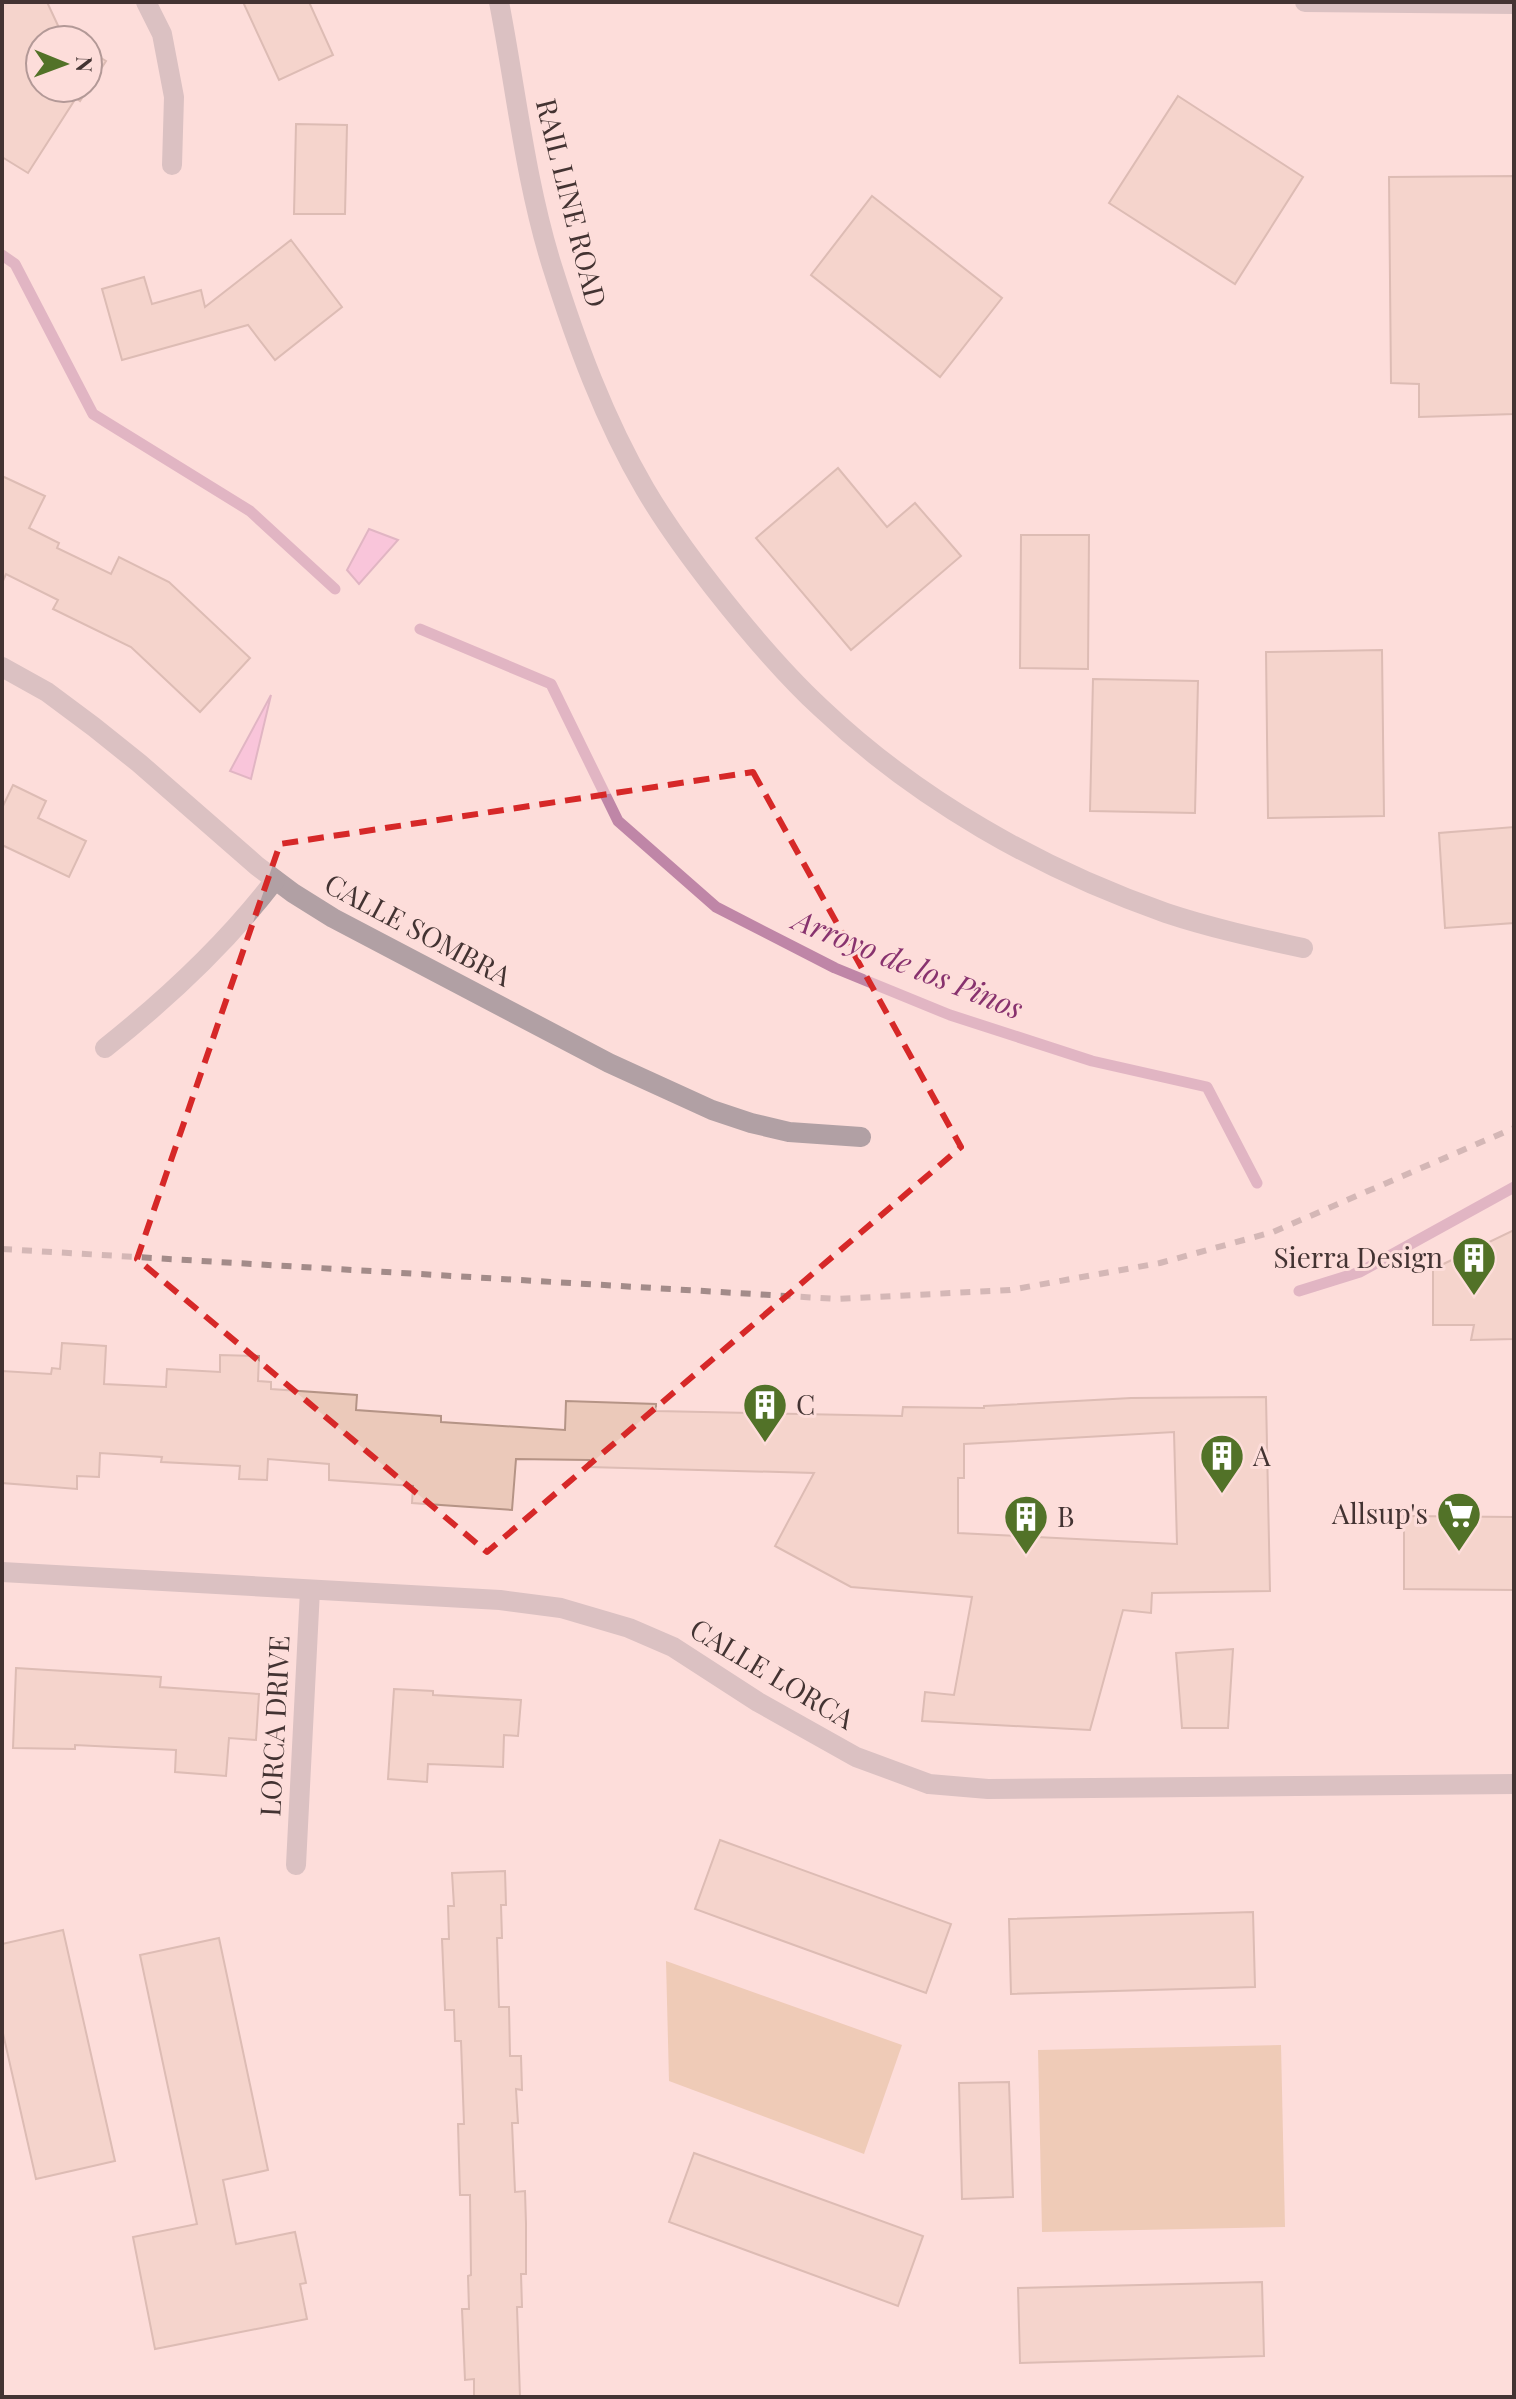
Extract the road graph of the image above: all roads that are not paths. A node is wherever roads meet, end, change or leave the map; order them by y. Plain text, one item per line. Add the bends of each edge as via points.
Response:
1 (146, 2) edge
2 (499, 2) edge
3 (1305, 2) edge
4 (1514, 4) edge
5 (172, 165) dead end
6 (2, 667) edge
7 (275, 880) junction
8 (1303, 948) dead end
9 (105, 1048) dead end
10 (861, 1137) dead end
11 (2, 1572) edge
12 (310, 1590) junction
13 (1514, 1784) edge
14 (296, 1865) dead end

1 - 5 street via 162,34 174,97
2 - 8 street, RAIL LINE ROAD via 551,261 596,389 644,488 736,617 816,703 883,761 993,834 1113,893 1234,933
3 - 4 street
6 - 7 street, CALLE SOMBRA via 94,727
7 - 9 street via 178,987
7 - 10 street, CALLE SOMBRA via 333,918 670,1092 763,1126
11 - 12 street, CALLE LORCA
12 - 13 street, CALLE LORCA via 515,1602 561,1608 629,1628 673,1647 856,1757 929,1784 988,1789
12 - 14 street, LORCA DRIVE

